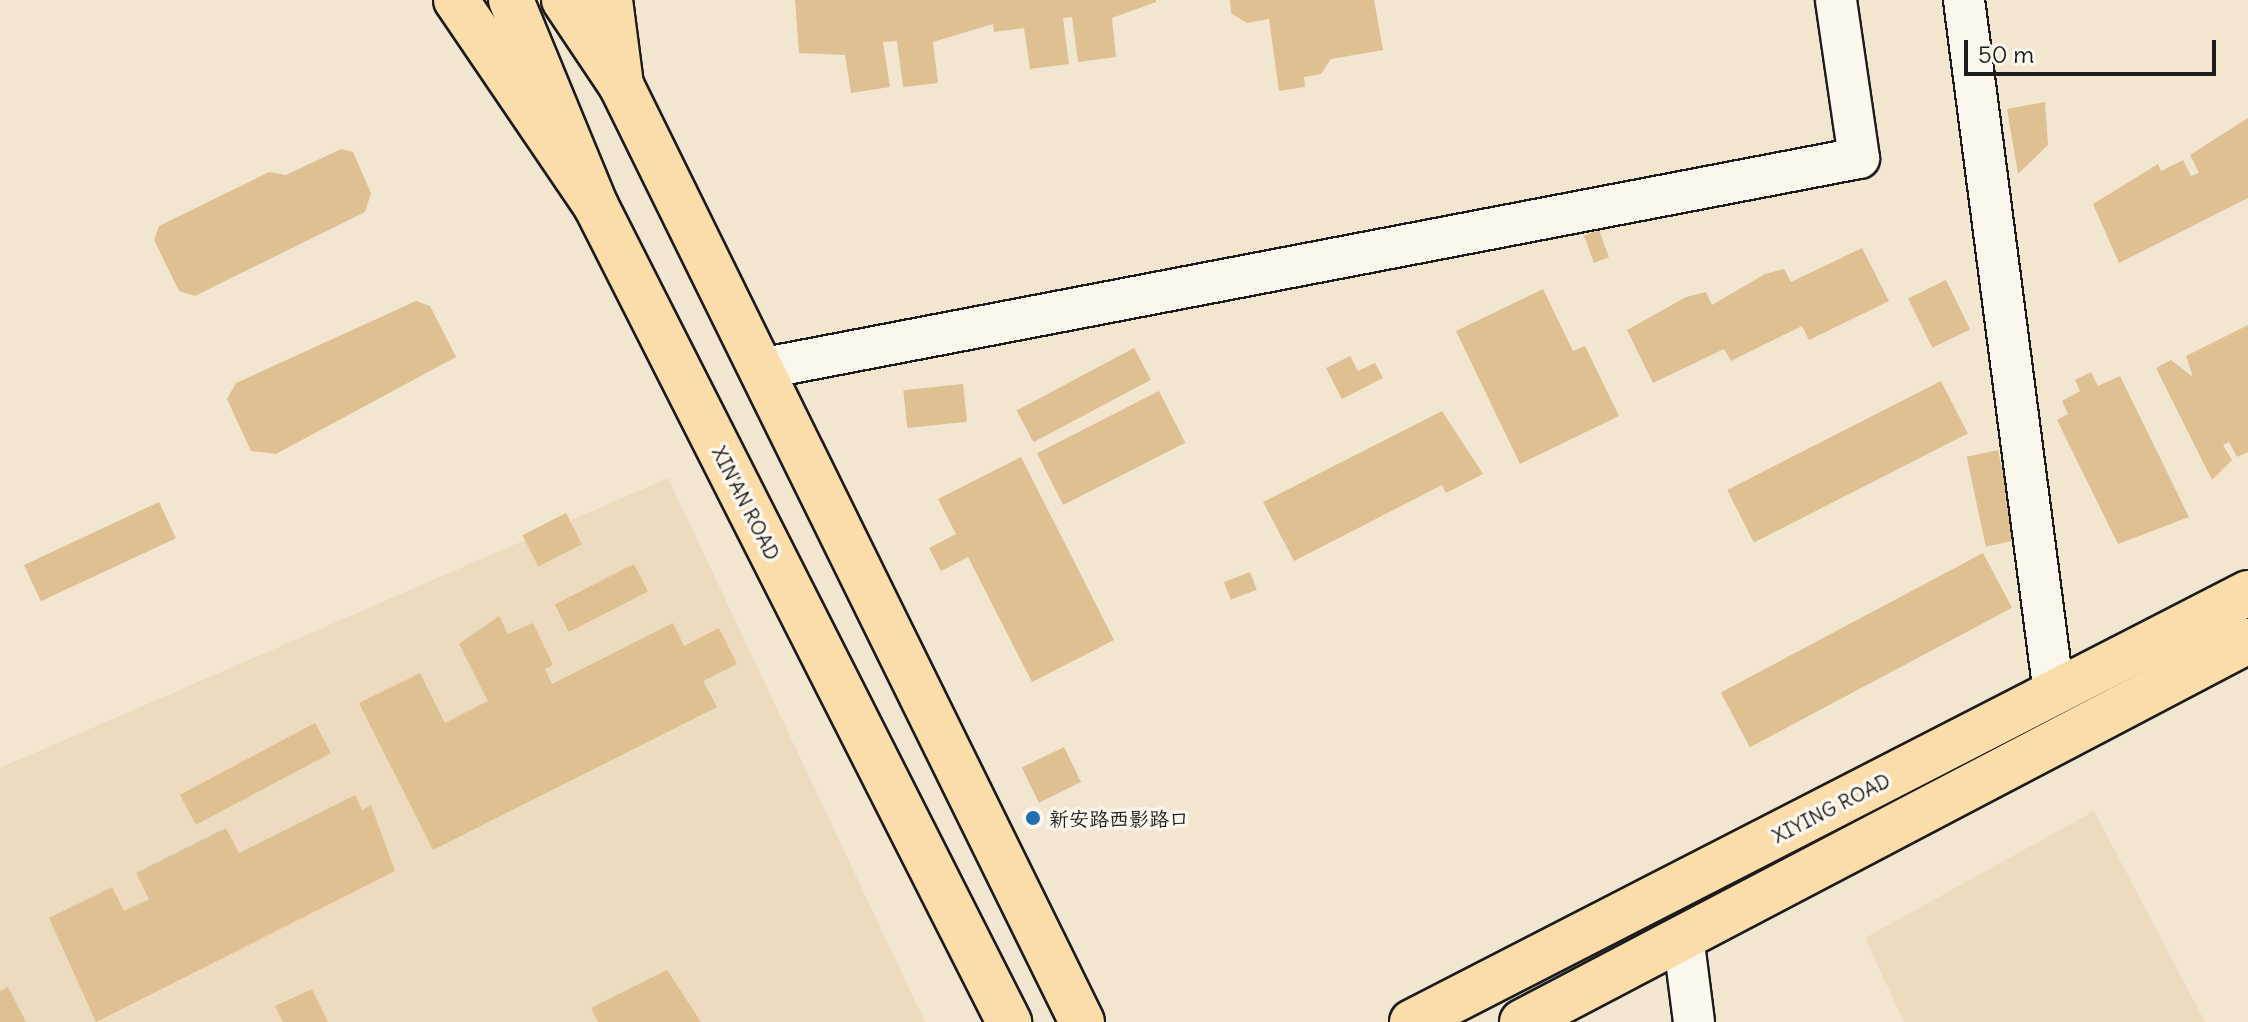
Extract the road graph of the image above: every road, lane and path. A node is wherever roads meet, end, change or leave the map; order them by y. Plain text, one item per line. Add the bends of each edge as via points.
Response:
1 (456, 0) edge
2 (511, 0) edge
3 (564, 0) edge
4 (610, 0) edge
5 (1836, 0) edge
6 (1964, 0) edge
7 (621, 85) junction
8 (596, 206) junction
9 (760, 369) junction
10 (2248, 593) edge
11 (2248, 641) edge
12 (2054, 694) junction
13 (1683, 936) junction
14 (1009, 1022) edge
15 (1082, 1022) edge
16 (1412, 1022) edge
17 (1522, 1022) edge
18 (1694, 1022) edge

1 - 8 main road, XIN'AN ROAD
2 - 8 main road
3 - 7 main road
4 - 7 main road
5 - 9 street via 1859,158
6 - 12 street
7 - 9 main road
8 - 14 main road, XIN'AN ROAD
9 - 15 main road
10 - 12 main road, XIYING ROAD
11 - 13 main road
12 - 16 main road, XIYING ROAD
13 - 17 main road
13 - 18 street

